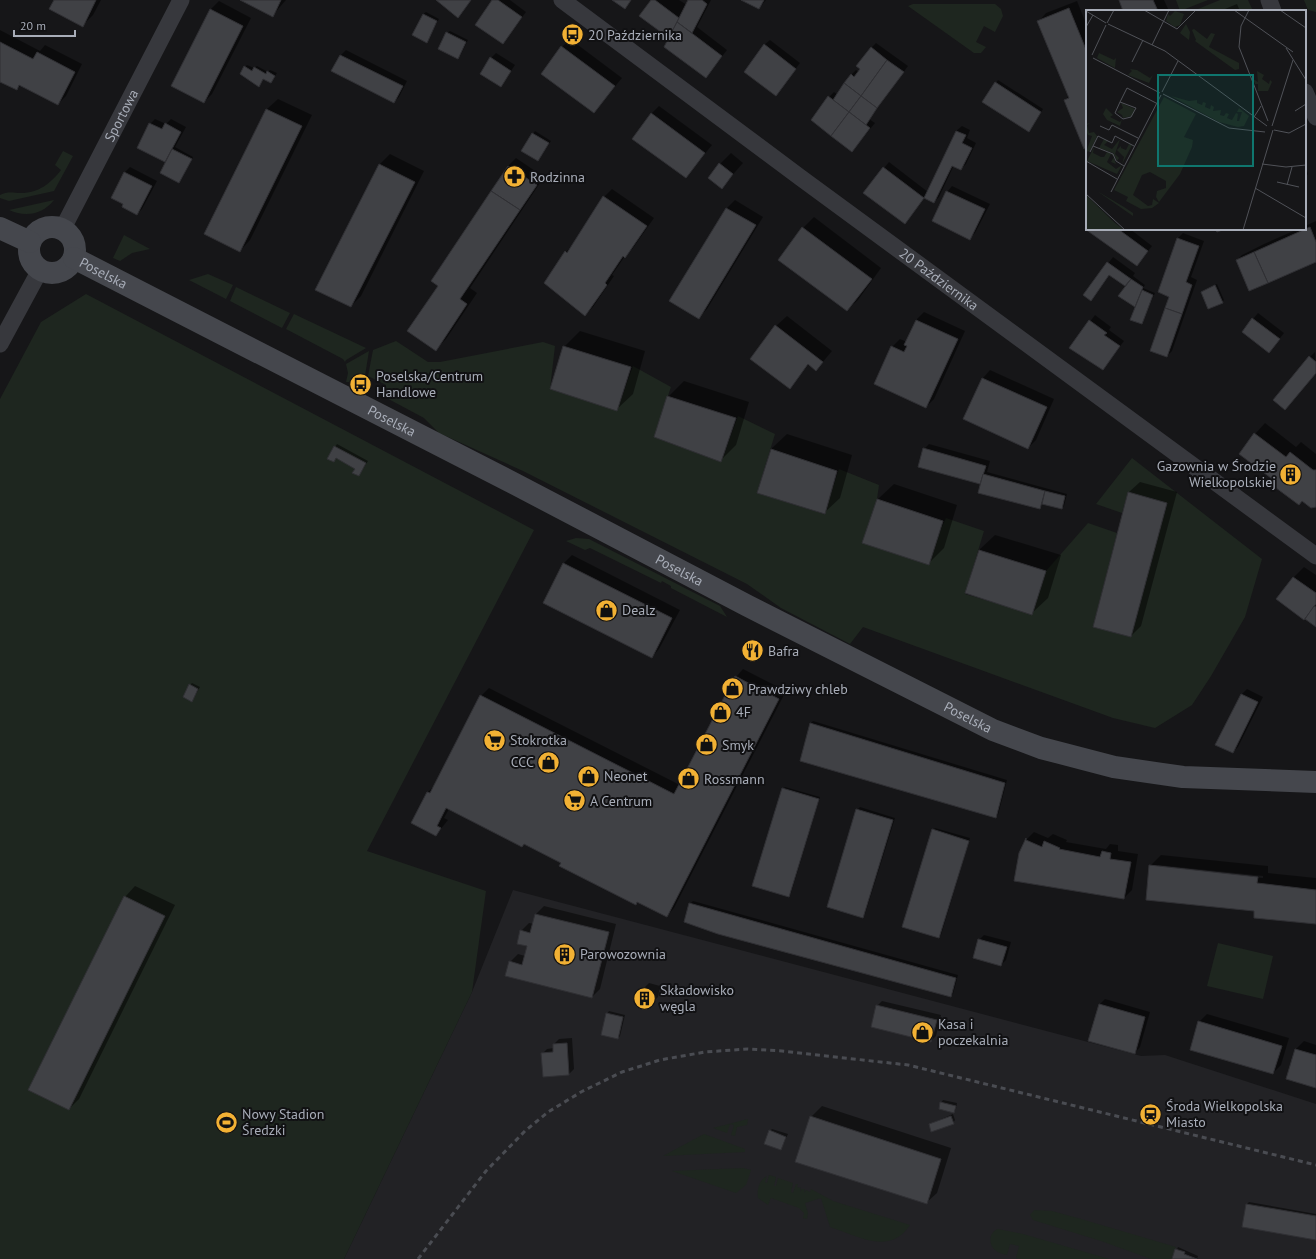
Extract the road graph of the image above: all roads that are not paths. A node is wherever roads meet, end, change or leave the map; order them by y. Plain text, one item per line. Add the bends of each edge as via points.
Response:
1 (181, 0) edge
2 (562, 0) edge
3 (1269, 0) edge
4 (1273, 10) edge
5 (1306, 94) edge
6 (1316, 118) edge
7 (0, 228) edge
8 (62, 230) junction
9 (30, 242) junction
10 (74, 258) junction
11 (40, 270) junction
12 (0, 344) edge
13 (1316, 556) edge
14 (1316, 782) edge

1 - 8 street, Sportowa
2 - 13 street, 20 Października
3 - 4 street
5 - 6 street
7 - 9 street
8 - 9 street via 53,227 43,229
8 - 10 street via 69,234 73,242
9 - 11 street via 30,258
10 - 11 street via 68,267 60,272 50,274
10 - 14 street, Poselska via 992,730 1041,748 1114,767 1183,777
11 - 12 street

